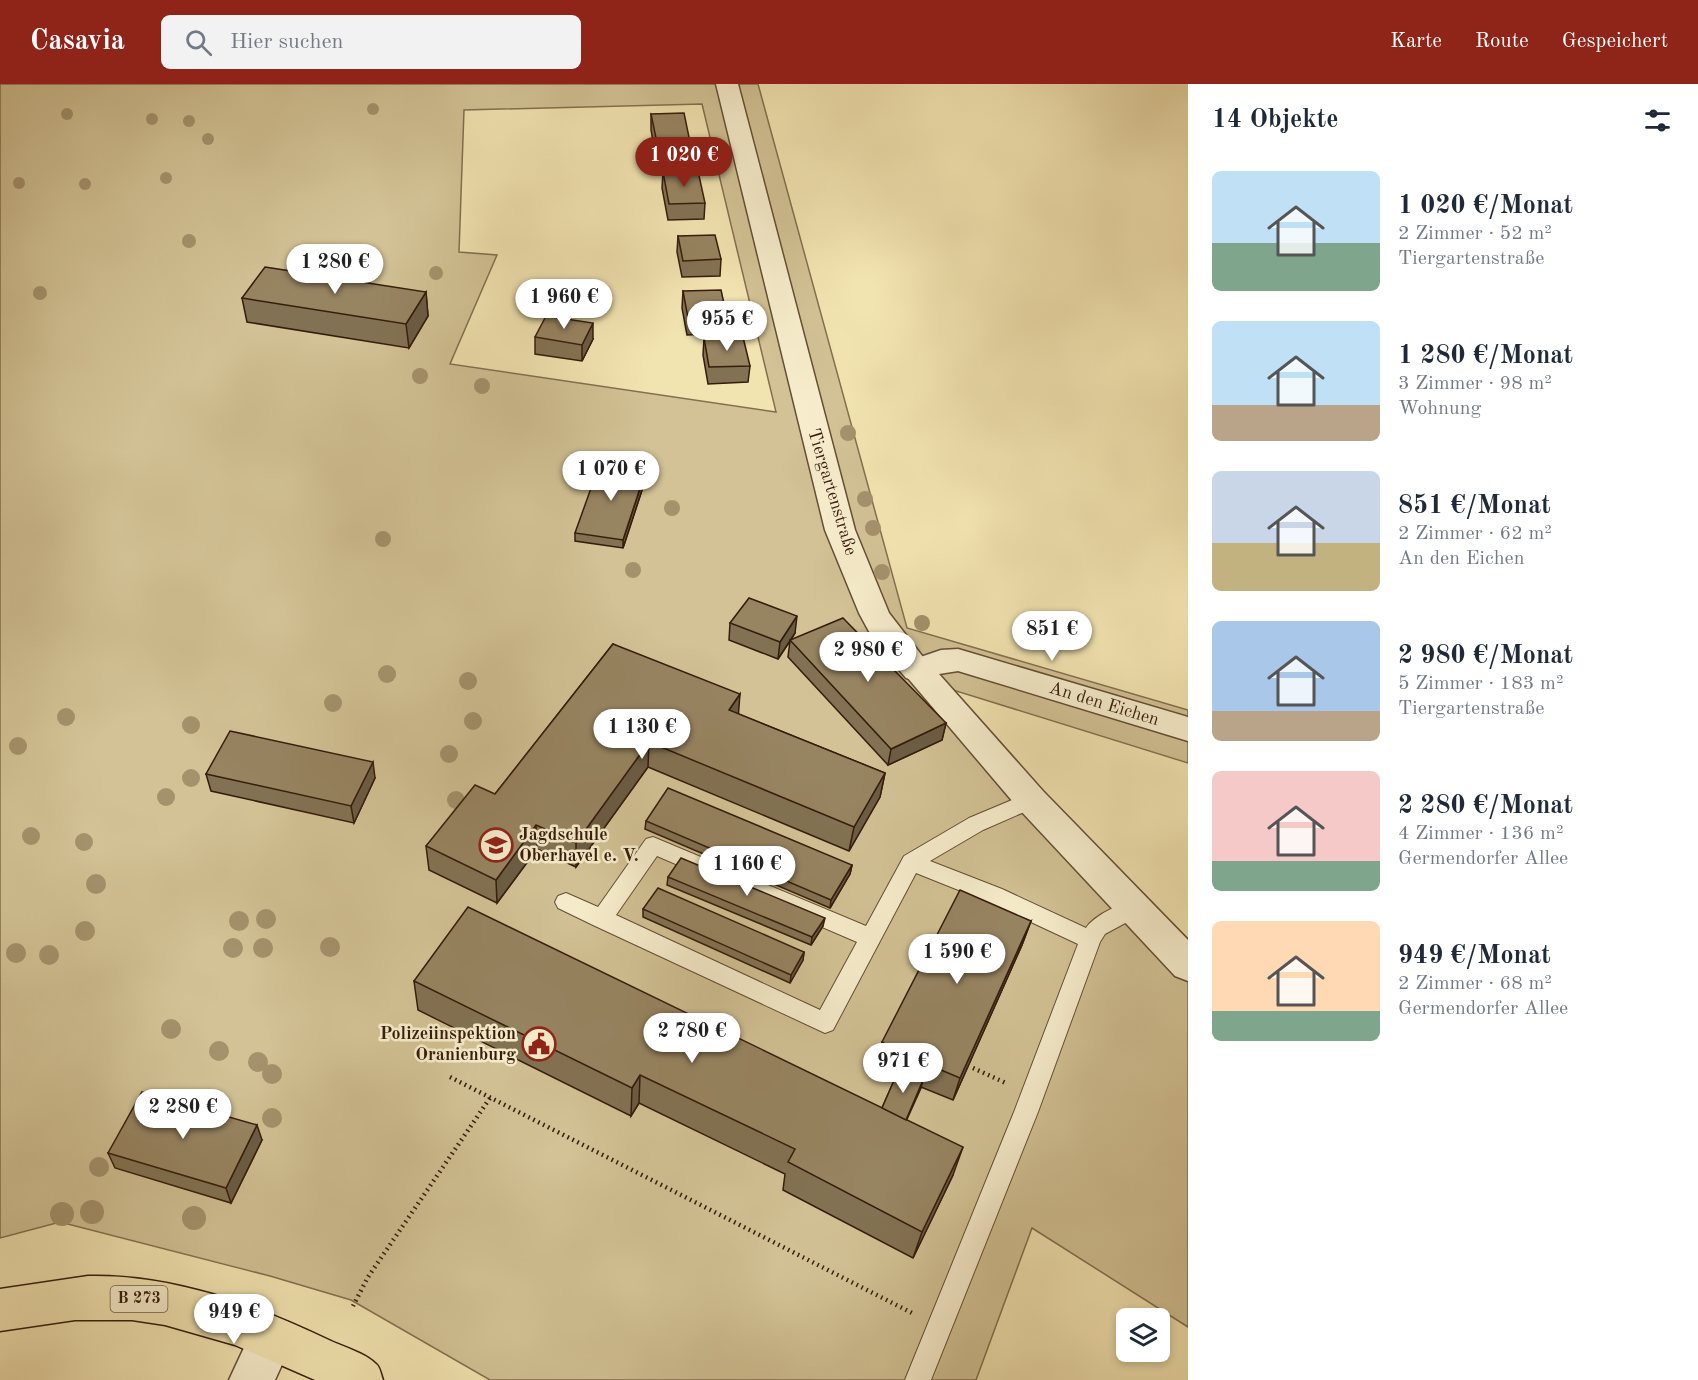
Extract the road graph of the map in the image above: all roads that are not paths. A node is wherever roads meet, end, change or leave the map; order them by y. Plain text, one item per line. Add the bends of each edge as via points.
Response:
1 (728, 84) edge
2 (917, 670) junction
3 (1188, 729) edge
4 (1031, 800) junction
5 (911, 862) junction
6 (566, 902) dead end
7 (1134, 908) junction
8 (601, 919) junction
9 (870, 938) junction
10 (1090, 940) junction
11 (1188, 965) edge
12 (0, 1310) edge
13 (272, 1338) junction
14 (251, 1380) edge
15 (361, 1380) edge
16 (918, 1380) edge

1 - 2 street, Tiergartenstraße via 840,530 879,622
2 - 3 street, An den Eichen via 941,661 958,660
2 - 4 street, Tiergartenstraße
4 - 5 lane via 976,824
4 - 7 street, Tiergartenstraße
5 - 9 lane
5 - 10 lane
6 - 8 lane
7 - 10 lane via 1097,928
7 - 11 street, Tiergartenstraße
8 - 9 lane via 653,845
8 - 9 lane via 825,1023
10 - 16 lane
12 - 13 main road, B 273 via 100,1296 148,1300 210,1315
13 - 14 street
13 - 15 main road, B 273

